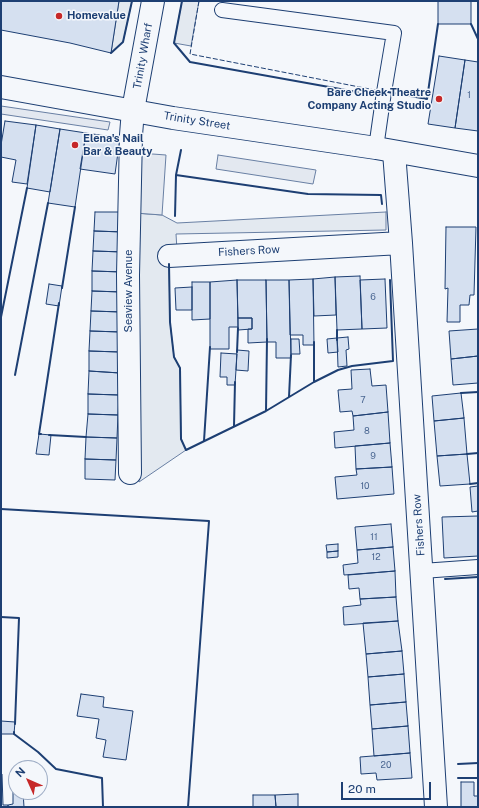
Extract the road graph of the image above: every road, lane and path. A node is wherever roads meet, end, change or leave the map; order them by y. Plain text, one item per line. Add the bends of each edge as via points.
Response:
1 (153, 1) edge
2 (222, 10) dead end
3 (1, 87) edge
4 (133, 110) junction
5 (385, 150) junction
6 (478, 166) edge
7 (401, 243) junction
8 (169, 256) dead end
9 (130, 473) dead end
10 (478, 567) edge
11 (422, 571) junction
12 (436, 807) edge

1 - 4 street, Trinity Wharf
2 - 5 lane via 394,33 384,92
3 - 4 street, Trinity Street
4 - 5 street, Trinity Street
4 - 9 street, Seaview Avenue via 134,182 128,275
5 - 6 street, Trinity Street
5 - 7 street, Fishers Row
7 - 8 street, Fishers Row
7 - 11 street, Fishers Row
10 - 11 lane
11 - 12 street, Fishers Row

